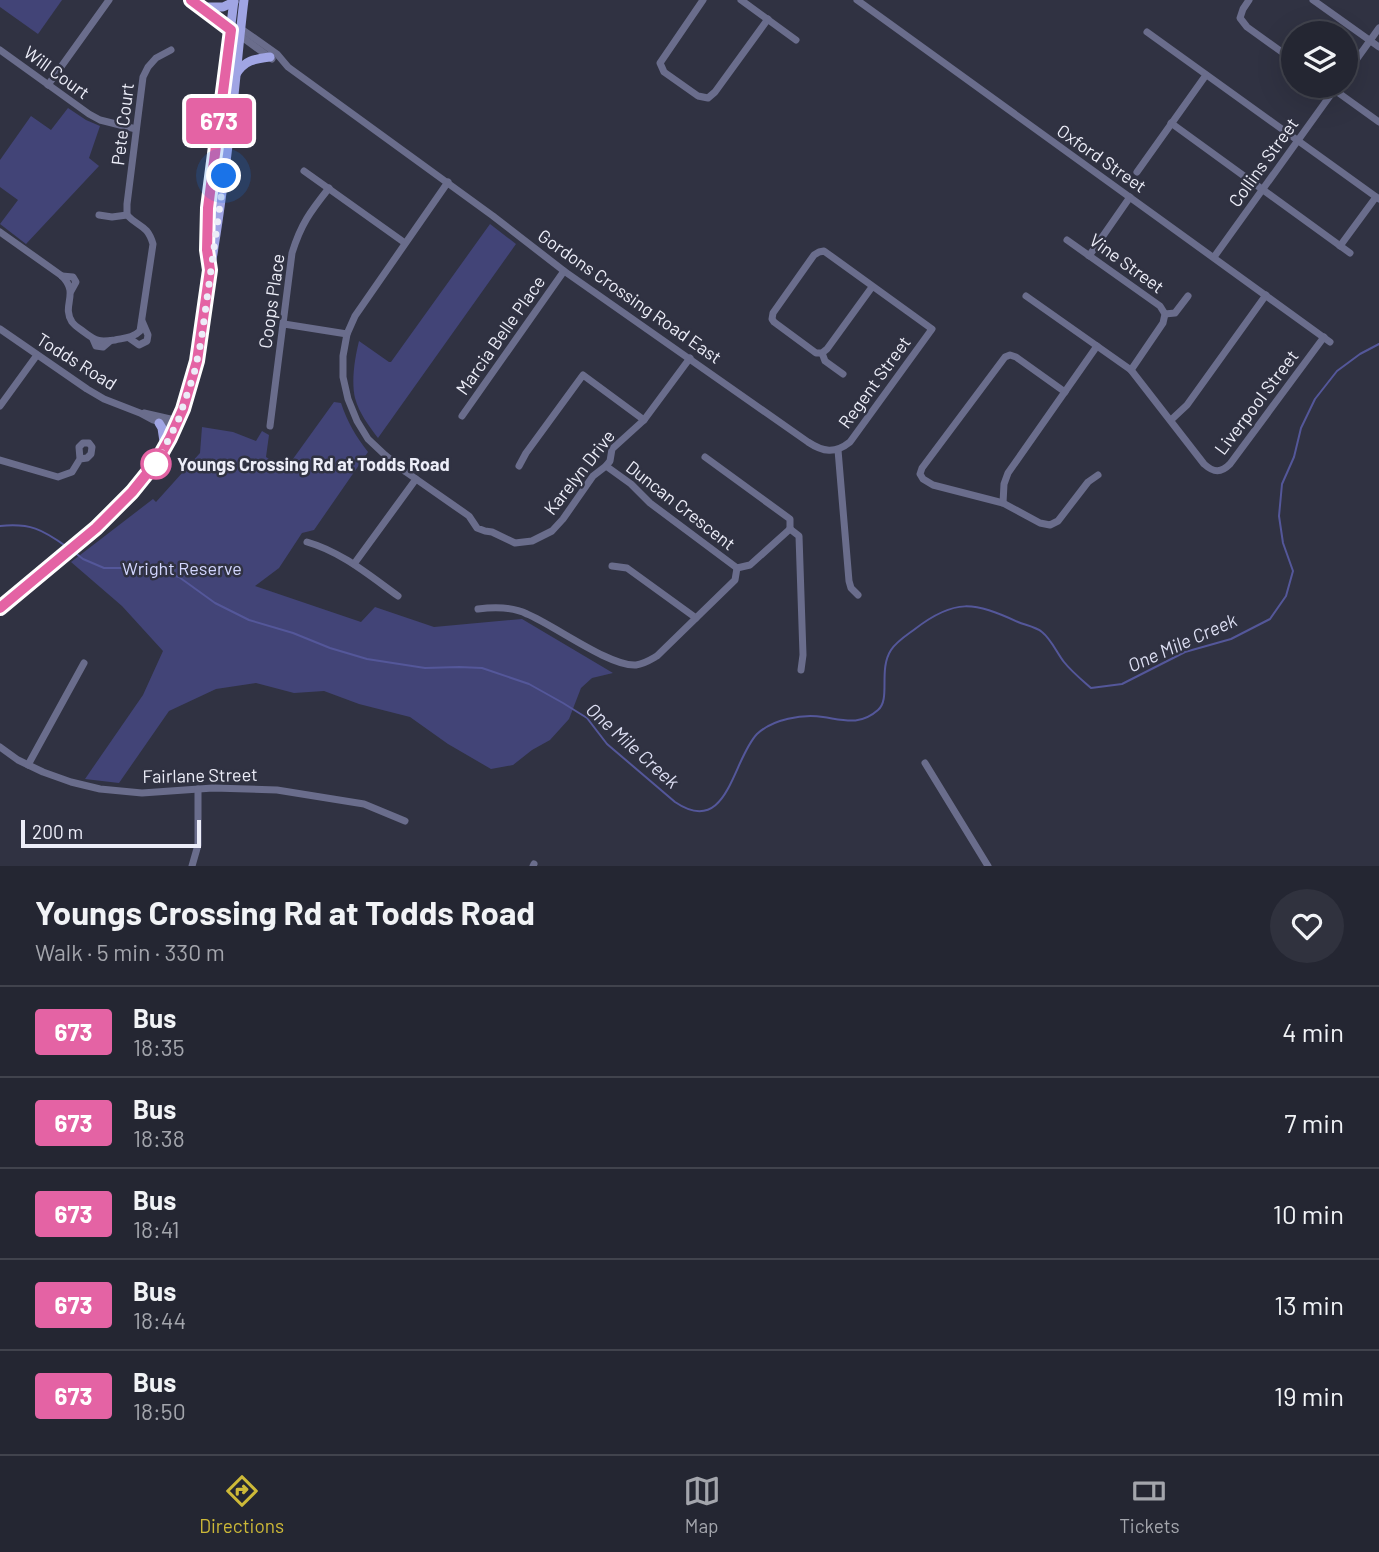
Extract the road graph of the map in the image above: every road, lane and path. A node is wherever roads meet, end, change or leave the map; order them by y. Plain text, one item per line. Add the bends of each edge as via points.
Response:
1 (109, 0) edge
2 (191, 0) edge
3 (199, 0) edge
4 (244, 0) edge
5 (703, 0) edge
6 (741, 0) edge
7 (857, 0) edge
8 (1249, 0) edge
9 (1313, 0) edge
10 (234, 1) edge
11 (208, 7) junction
12 (768, 19) junction
13 (1379, 28) edge
14 (235, 29) junction
15 (1147, 32) dead end
16 (796, 40) dead end
17 (1370, 41) junction
18 (1379, 47) edge
19 (0, 50) edge
20 (171, 50) dead end
21 (1281, 51) edge
22 (270, 57) junction
23 (1358, 58) edge
24 (288, 67) junction
25 (1206, 75) junction
26 (235, 76) junction
27 (48, 85) junction
28 (1326, 98) edge
29 (1347, 98) edge
30 (1379, 122) edge
31 (1171, 123) junction
32 (136, 129) junction
33 (1297, 141) junction
34 (304, 171) dead end
35 (1137, 172) dead end
36 (448, 182) junction
37 (329, 188) junction
38 (1263, 188) junction
39 (1130, 197) junction
40 (1378, 198) edge
41 (99, 215) dead end
42 (127, 215) junction
43 (218, 221) junction
44 (208, 224) junction
45 (0, 232) edge
46 (1067, 240) dead end
47 (405, 243) junction
48 (1340, 246) junction
49 (1350, 253) dead end
50 (1089, 256) junction
51 (1214, 257) junction
52 (210, 270) junction
53 (565, 271) junction
54 (872, 286) junction
55 (1266, 295) junction
56 (1026, 296) dead end
57 (1188, 296) dead end
58 (1165, 314) junction
59 (142, 320) junction
60 (284, 324) junction
61 (0, 329) edge
62 (347, 334) junction
63 (129, 338) junction
64 (1327, 340) joint
65 (1097, 346) junction
66 (822, 353) junction
67 (37, 355) junction
68 (690, 358) junction
69 (1131, 370) junction
70 (843, 374) dead end
71 (1065, 392) junction
72 (0, 406) edge
73 (140, 413) junction
74 (461, 416) dead end
75 (644, 420) junction
76 (1171, 420) junction
77 (159, 422) junction
78 (177, 424) junction
79 (271, 426) dead end
80 (164, 448) junction
81 (838, 450) junction
82 (705, 457) dead end
83 (80, 459) dead end
84 (0, 460) edge
85 (519, 466) dead end
86 (606, 466) junction
87 (1098, 475) dead end
88 (416, 479) junction
89 (1003, 503) junction
90 (790, 529) junction
91 (307, 542) dead end
92 (354, 564) junction
93 (612, 566) dead end
94 (737, 568) junction
95 (858, 595) dead end
96 (398, 596) dead end
97 (0, 608) edge
98 (478, 609) dead end
99 (696, 618) junction
100 (83, 663) dead end
101 (801, 670) dead end
102 (0, 747) edge
103 (925, 762) dead end
104 (28, 765) junction
105 (198, 789) junction
106 (405, 821) dead end
107 (192, 866) edge
108 (988, 866) edge

1 - 27 street
2 - 14 main road
3 - 11 main road
4 - 14 main road
5 - 12 street via 660,63 664,72 703,98 715,92
6 - 12 street
7 - 39 street, Oxford Street
8 - 21 street via 1240,18
9 - 17 street
10 - 11 main road via 223,8
10 - 14 main road
11 - 14 main road
12 - 16 street
13 - 17 street
14 - 22 street, Gordons Crossing Road East
14 - 24 street, Gordons Crossing Road East via 277,54
14 - 26 main road
14 - 44 main road
15 - 25 street
17 - 18 street
17 - 23 street
19 - 27 street, Will Court
20 - 32 street, Pete Court via 148,67
22 - 24 street, Gordons Crossing Road East
22 - 26 main road via 248,61
24 - 36 street, Gordons Crossing Road East
25 - 31 street
25 - 33 street
26 - 43 main road
27 - 32 street, Will Court via 100,120
28 - 33 street, Collins Street
29 - 30 street
31 - 35 street
31 - 38 street
32 - 42 street, Pete Court
33 - 38 street, Collins Street
33 - 40 street
34 - 37 street
36 - 47 street, Karelyn Drive
36 - 53 street, Gordons Crossing Road East
37 - 47 street
37 - 60 street, Coops Place via 305,219 292,253
38 - 48 street
38 - 51 street, Collins Street
39 - 50 street
39 - 51 street, Oxford Street
40 - 48 street
41 - 42 street
42 - 59 street via 150,233 153,244
43 - 44 main road
43 - 52 main road
44 - 52 main road
45 - 63 street via 62,276 73,277 70,319 96,346
46 - 50 street, Vine Street
47 - 62 street, Karelyn Drive
48 - 49 street
50 - 58 street, Vine Street
51 - 55 street, Oxford Street
52 - 78 main road via 197,361
53 - 68 street, Gordons Crossing Road East
53 - 74 street, Marcia Belle Place
54 - 66 street
54 - 66 street via 826,252 814,255 772,316 774,322
54 - 81 street, Regent Street via 932,329 853,439
55 - 64 street, Oxford Street
55 - 76 street via 1187,405
56 - 65 street, Liverpool Street
57 - 58 street, Vine Street via 1175,313
58 - 69 street, Vine Street
59 - 63 street via 140,331
59 - 63 street via 147,341 139,345
60 - 62 street
60 - 79 street, Coops Place
61 - 67 street, Todds Road
62 - 88 street, Karelyn Drive via 343,377 357,421 368,439
64 - 76 street, Liverpool Street via 1225,469 1209,469
65 - 69 street, Liverpool Street
65 - 71 street
66 - 70 street via 825,361
67 - 72 street
67 - 73 street, Todds Road via 104,399
68 - 75 street, Karelyn Drive
68 - 81 street, Gordons Crossing Road East via 816,448
69 - 76 street, Liverpool Street
71 - 89 street via 1008,473
71 - 89 street via 1016,357 1005,357 922,468 920,474 933,485
73 - 77 street, Todds Road
73 - 78 street, Todds Road
75 - 85 street via 583,375
75 - 86 street, Karelyn Drive via 612,449
77 - 78 street, Todds Road
77 - 80 main road
78 - 80 main road
80 - 97 main road via 106,519
81 - 95 street via 849,581
82 - 90 street via 790,519
83 - 84 street via 72,472 58,477
86 - 88 street, Karelyn Drive via 593,476 552,531 533,541 515,543 477,528 469,516
86 - 94 street, Duncan Crescent
87 - 89 street via 1050,525
88 - 92 street
90 - 94 street via 750,565
90 - 101 street via 799,536
91 - 92 street
92 - 96 street
93 - 99 street via 627,568
94 - 99 street via 735,580
98 - 99 street via 525,612 615,662 634,665 657,656
100 - 104 street
102 - 104 street, Fairlane Street
103 - 108 street
104 - 105 street, Fairlane Street via 71,782 112,791
105 - 106 street, Fairlane Street via 298,793 364,804
105 - 107 street via 198,845

